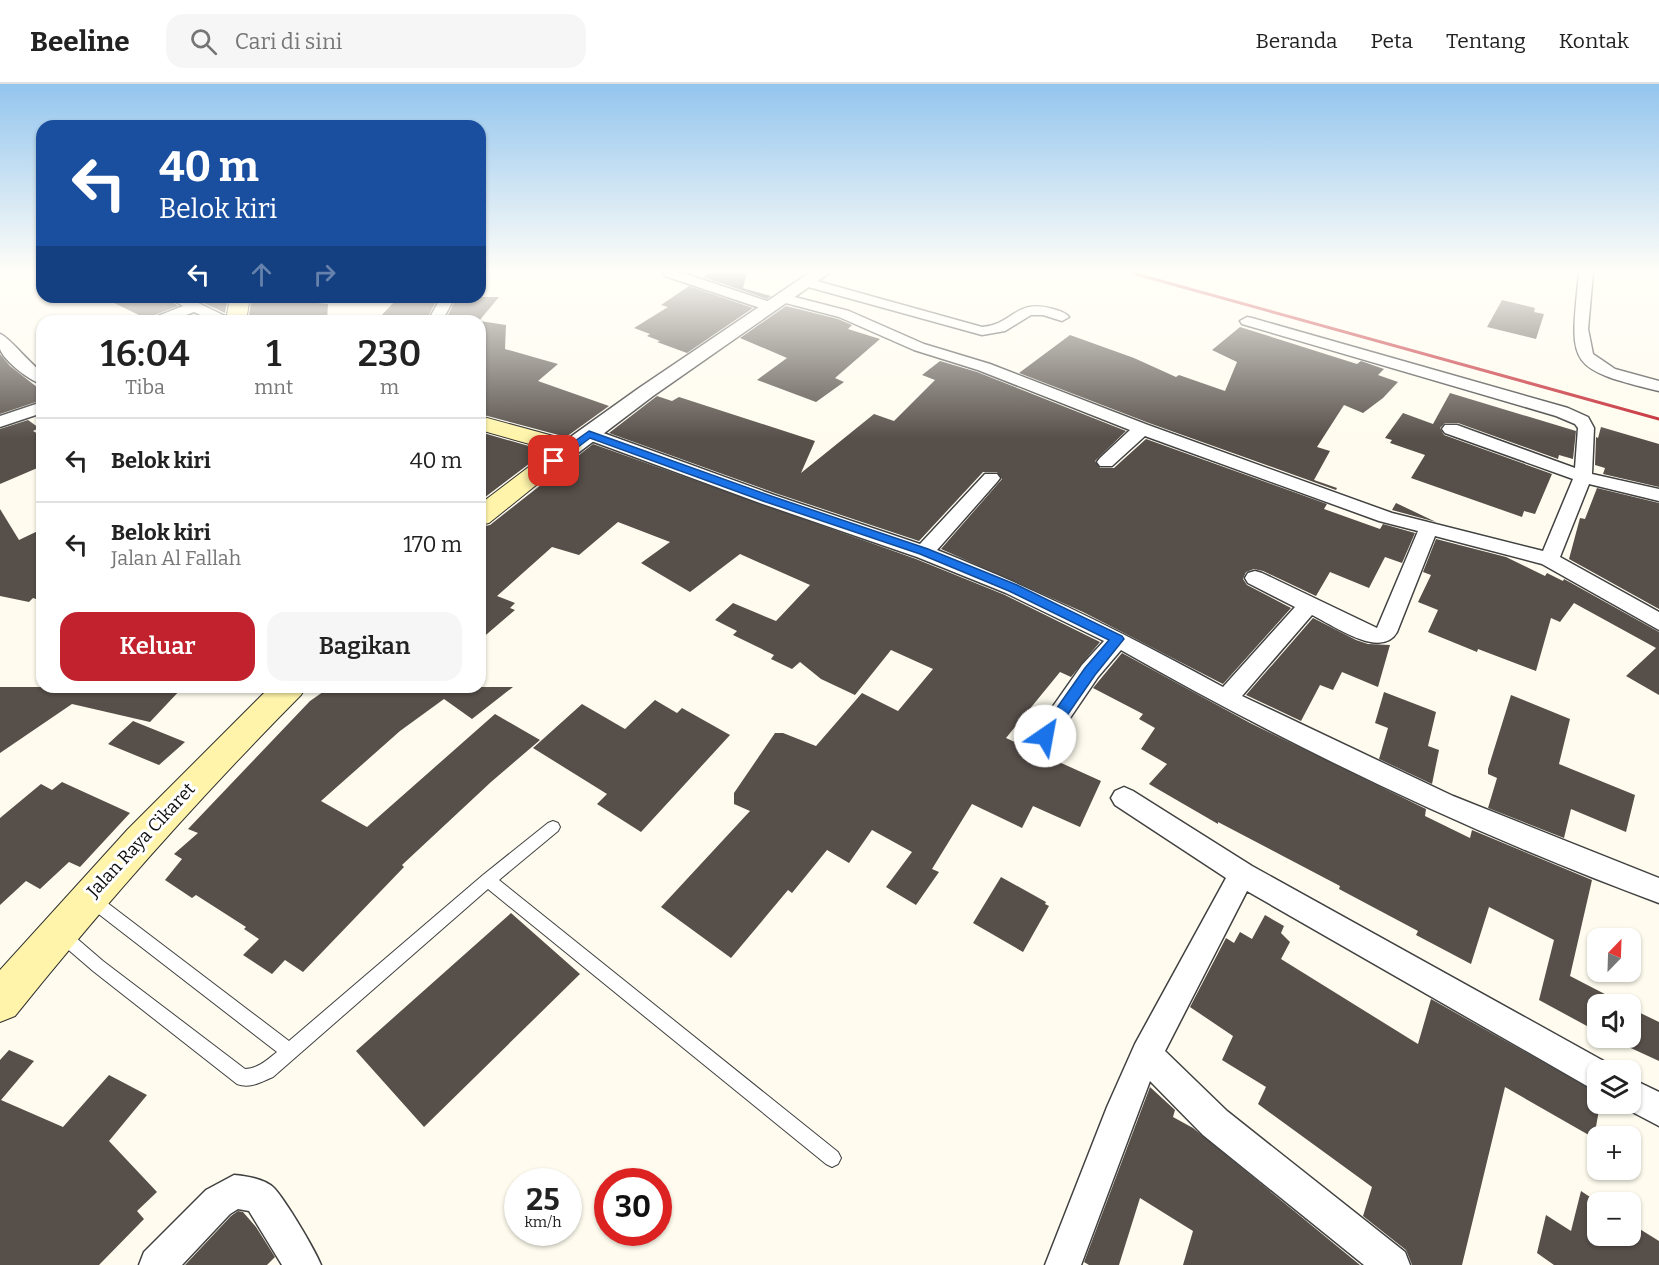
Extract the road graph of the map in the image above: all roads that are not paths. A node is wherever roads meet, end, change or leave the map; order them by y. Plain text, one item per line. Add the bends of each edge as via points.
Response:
1 (739, 328) edge
2 (876, 328) edge
3 (973, 328) edge
4 (1003, 328) edge
5 (1271, 328) edge
6 (1582, 328) edge
7 (0, 338) edge
8 (36, 372) edge
9 (1659, 386) edge
10 (36, 409) edge
11 (0, 422) edge
12 (486, 424) edge
13 (1142, 429) junction
14 (1451, 429) dead end
15 (580, 441) junction
16 (1106, 462) dead end
17 (1583, 477) junction
18 (991, 478) dead end
19 (1659, 495) edge
20 (486, 512) edge
21 (1428, 530) junction
22 (924, 552) junction
23 (1550, 559) junction
24 (1255, 578) dead end
25 (1308, 606) junction
26 (1659, 622) edge
27 (1118, 639) junction
28 (284, 693) edge
29 (1226, 699) junction
30 (1045, 736) dead end
31 (1124, 798) dead end
32 (553, 828) dead end
33 (1242, 874) junction
34 (488, 879) junction
35 (1659, 891) edge
36 (88, 897) junction
37 (58, 931) junction
38 (3, 992) edge
39 (289, 1051) junction
40 (1146, 1055) junction
41 (1587, 1070) edge
42 (1641, 1100) edge
43 (1659, 1110) edge
44 (832, 1158) dead end
45 (157, 1265) edge
46 (303, 1265) edge
47 (1063, 1265) edge
48 (1392, 1265) edge

1 - 15 street
2 - 13 street
3 - 4 street
5 - 17 street via 1573,416 1586,428
6 - 9 street via 1582,346 1596,365
7 - 8 street via 10,353
10 - 11 street
12 - 15 main road
13 - 16 street
13 - 21 street
14 - 17 street
15 - 20 main road
15 - 22 street
17 - 19 street
17 - 23 street
18 - 22 street
21 - 23 street
21 - 25 street via 1382,636 1368,634
22 - 27 street via 1013,588
23 - 26 street
24 - 25 street
25 - 29 street
27 - 29 street
27 - 30 street
28 - 36 main road, Jalan Raya Cikaret
29 - 35 street via 1444,804
31 - 33 street
32 - 34 lane
33 - 40 street
33 - 41 street
34 - 39 lane
34 - 44 lane
36 - 37 main road, Jalan Raya Cikaret
36 - 39 lane
37 - 38 main road, Jalan Raya Cikaret
37 - 39 lane via 243,1078 267,1071
40 - 47 street
40 - 48 street via 1215,1123
42 - 43 street
45 - 46 street via 218,1202 234,1192 261,1199

